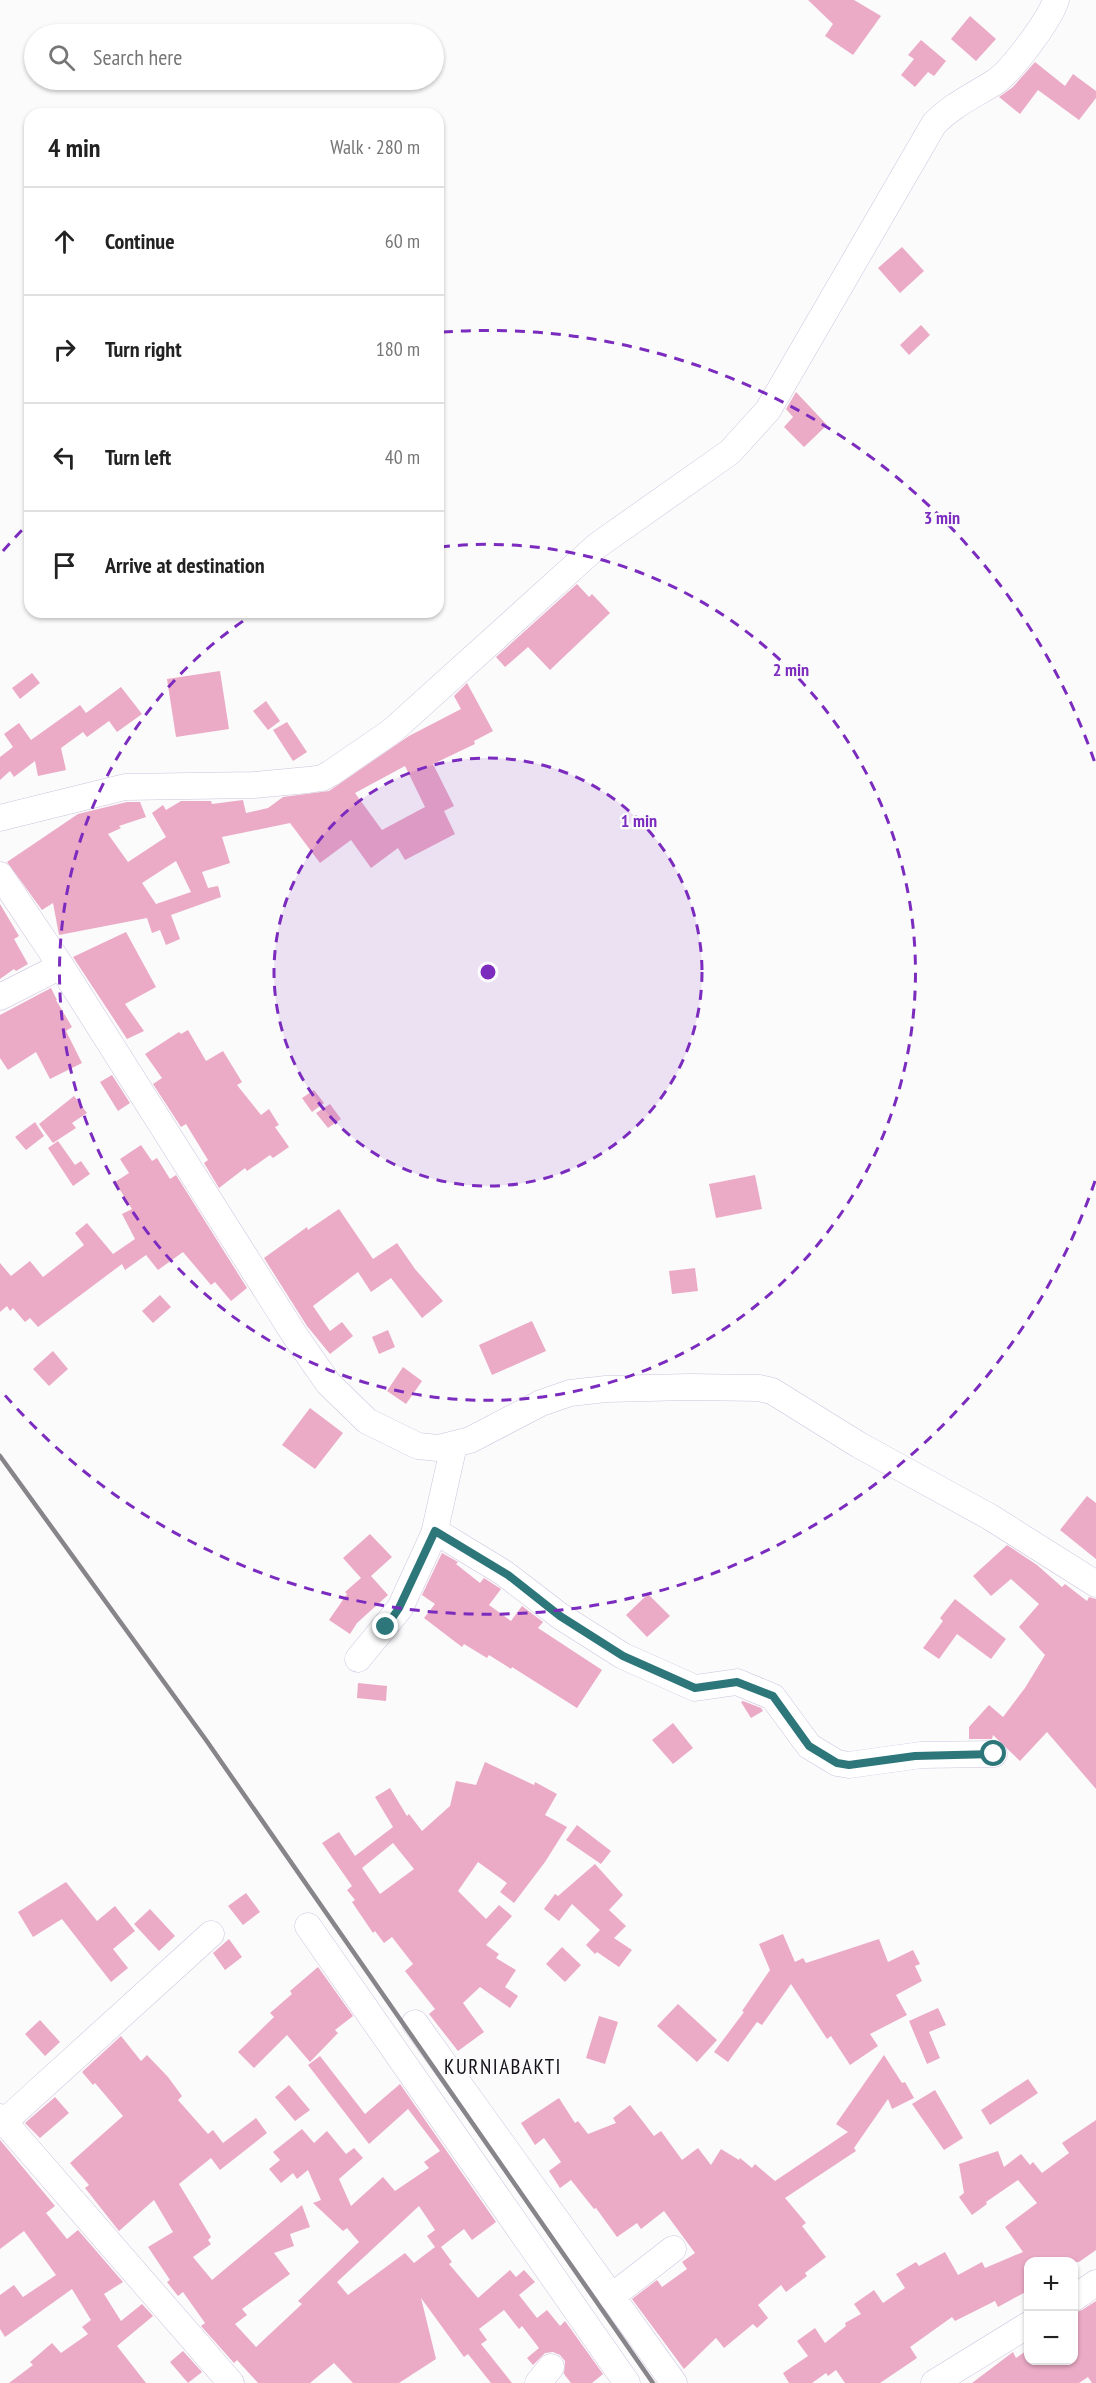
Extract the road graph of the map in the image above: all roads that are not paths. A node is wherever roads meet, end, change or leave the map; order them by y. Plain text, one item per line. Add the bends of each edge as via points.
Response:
1 (1056, 0) edge
2 (0, 818) edge
3 (0, 875) edge
4 (61, 966) junction
5 (0, 997) edge
6 (454, 1445) junction
7 (435, 1531) junction
8 (1096, 1584) edge
9 (358, 1659) dead end
10 (994, 1754) dead end
11 (308, 1926) dead end
12 (211, 1934) dead end
13 (415, 2023) dead end
14 (2, 2120) edge
15 (673, 2249) dead end
16 (1096, 2283) edge
17 (1078, 2295) edge
18 (611, 2297) junction
19 (1024, 2328) edge
20 (231, 2383) edge
21 (627, 2383) edge
22 (674, 2383) edge
23 (934, 2383) edge

1 - 2 street via 1010,68 997,81 945,112 934,124 768,410 752,430 730,452 598,546 381,740 322,778 254,785 125,787
3 - 4 street
4 - 5 street
4 - 6 street via 328,1383 367,1421 418,1446
6 - 7 street
6 - 8 street via 570,1393 606,1389 759,1388 772,1391 859,1445 990,1517
7 - 9 street via 399,1608
7 - 10 street via 508,1575 560,1616 623,1656 695,1688 737,1682 773,1696 806,1744 837,1763 849,1765 921,1755
11 - 21 street
12 - 14 street
13 - 18 street
14 - 20 street
15 - 18 street
16 - 17 street
18 - 22 street
19 - 23 street

